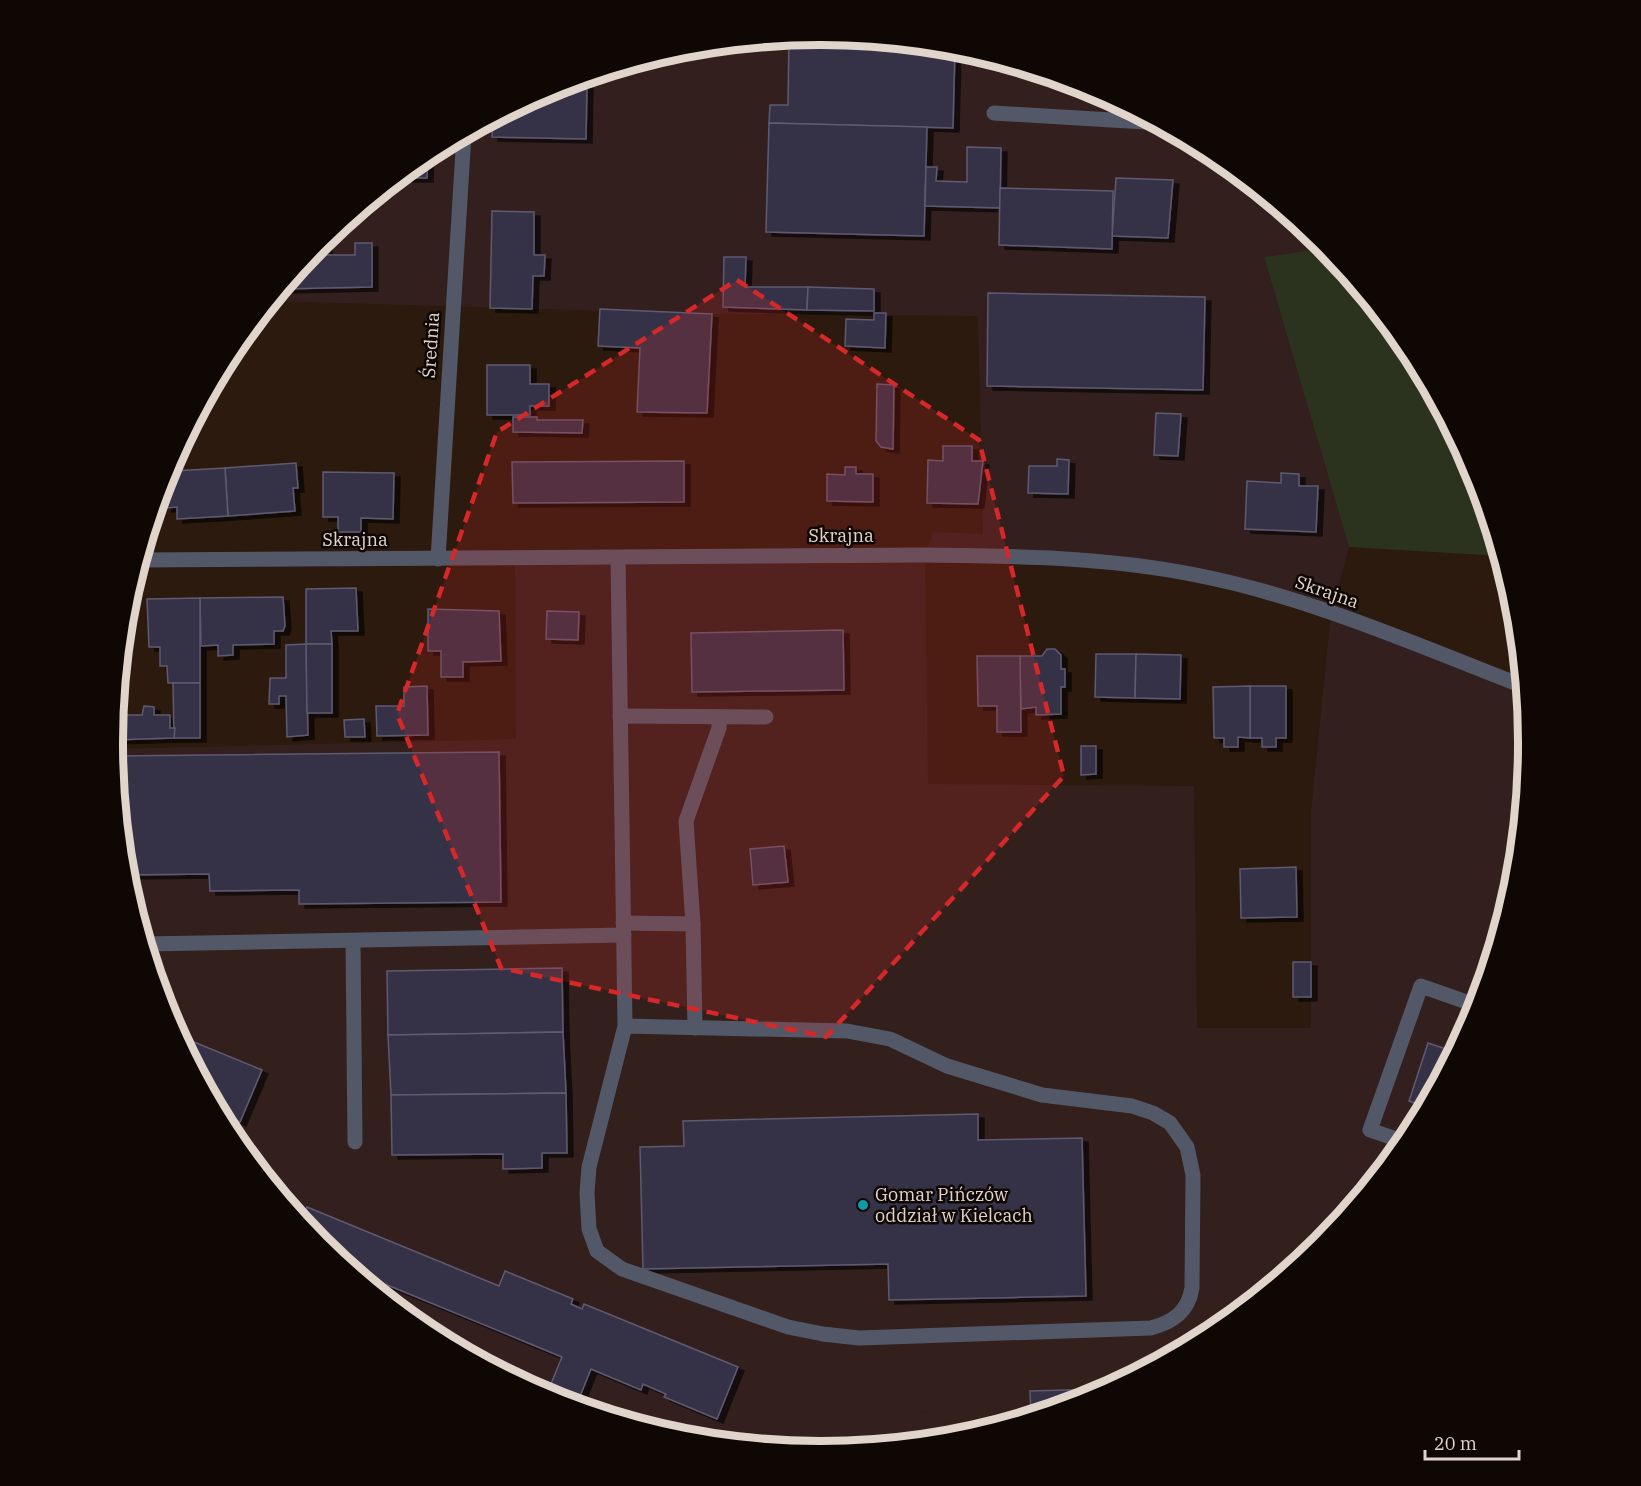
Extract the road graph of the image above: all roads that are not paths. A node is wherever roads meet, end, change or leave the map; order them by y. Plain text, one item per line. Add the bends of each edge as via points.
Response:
1 (994, 113) dead end
2 (1137, 122) edge
3 (463, 144) edge
4 (618, 558) junction
5 (438, 559) junction
6 (147, 560) edge
7 (1516, 683) edge
8 (620, 716) junction
9 (719, 717) junction
10 (766, 717) dead end
11 (693, 924) junction
12 (623, 929) junction
13 (353, 940) junction
14 (152, 944) edge
15 (1468, 1002) edge
16 (625, 1026) junction
17 (695, 1028) junction
18 (1395, 1139) edge
19 (355, 1142) dead end

1 - 2 street
3 - 5 street, Średnia
4 - 5 street, Skrajna
4 - 7 street, Skrajna via 925,555 1024,556 1121,563 1198,575 1268,592
4 - 8 street
5 - 6 street, Skrajna
8 - 9 street
8 - 12 street
9 - 10 street
9 - 11 street via 719,728 686,821
11 - 12 street
11 - 17 street
12 - 13 street
12 - 16 street
13 - 14 street
13 - 19 street
15 - 18 street via 1421,986 1370,1130
16 - 17 street
16 - 17 street via 591,1152 586,1193 592,1241 606,1260 622,1269 788,1328 859,1338 1151,1328 1166,1324 1190,1303 1193,1175 1187,1147 1179,1134 1153,1113 1132,1106 1042,1095 947,1066 890,1040 847,1031

